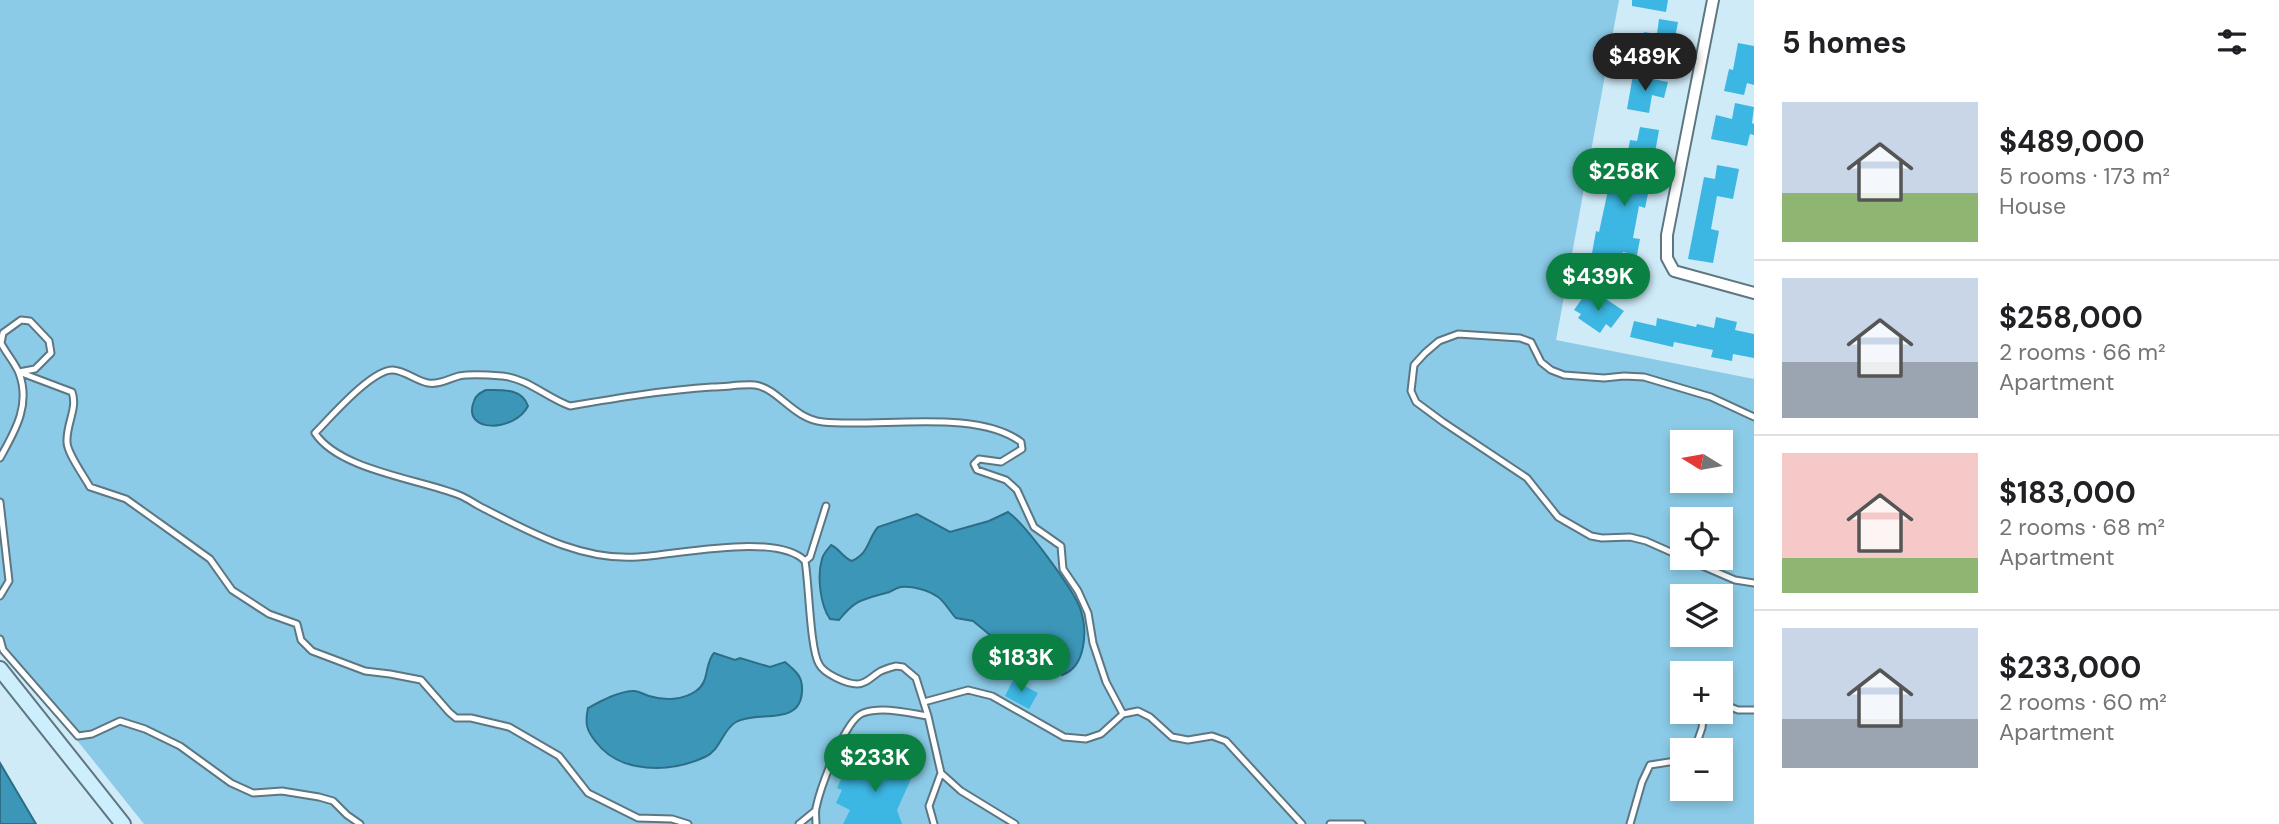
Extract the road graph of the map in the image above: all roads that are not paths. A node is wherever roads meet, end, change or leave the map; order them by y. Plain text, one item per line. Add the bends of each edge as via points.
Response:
1 (1713, 0) edge
2 (1754, 293) edge
3 (19, 372) junction
4 (1754, 417) edge
5 (0, 458) edge
6 (0, 502) edge
7 (826, 506) dead end
8 (2, 545) edge
9 (1670, 552) edge
10 (806, 561) junction
11 (1711, 570) edge
12 (1754, 583) edge
13 (0, 596) edge
14 (0, 639) edge
15 (0, 669) edge
16 (924, 702) junction
17 (1733, 708) edge
18 (1754, 710) edge
19 (1123, 714) junction
20 (928, 716) junction
21 (1670, 762) edge
22 (942, 773) junction
23 (815, 811) junction
24 (123, 824) edge
25 (360, 824) edge
26 (688, 824) edge
27 (799, 824) edge
28 (816, 824) edge
29 (934, 824) edge
30 (1015, 824) edge
31 (1302, 824) edge
32 (1330, 824) edge
33 (1362, 824) edge
34 (1630, 824) edge

1 - 2 street via 1667,254 1674,271
3 - 3 lane via 35,369 51,353 49,341 30,321 21,320 3,333 1,343
3 - 5 lane via 24,402 18,426
3 - 26 lane via 72,392 75,400 66,445 90,487 126,499 210,559 232,590 269,614 297,624 301,640 312,651 365,671 421,680 456,718 509,727 559,756 588,793 638,818
4 - 9 lane via 1711,397 1644,377 1564,375 1541,362 1531,342 1520,338 1458,334 1439,341 1415,365 1411,391 1416,401 1527,478 1558,517 1591,536 1630,537
6 - 8 lane
7 - 10 lane
8 - 13 lane via 9,581
10 - 16 lane via 815,648 823,670 859,684 878,672 903,667 916,678
10 - 19 lane via 792,553 746,545 617,559 587,554 552,542 460,495 349,460 322,444 315,432 374,376 389,370 427,383 460,376 504,376 570,405 753,385 764,387 808,420 949,422 1001,430 1021,442 1022,449 1001,461 979,459 974,464 977,470 1017,490 1034,527 1060,546 1063,569 1088,613 1106,682
11 - 12 lane
14 - 25 lane via 3,650 78,736 120,721 180,746 231,783 253,793 318,796
15 - 24 street
16 - 19 lane via 968,690 992,696 1064,737 1086,739 1101,734
16 - 20 lane
17 - 18 lane
19 - 31 lane via 1138,712 1172,737 1212,736 1226,741
20 - 22 lane
20 - 23 lane via 876,710 860,713 849,726
21 - 34 lane via 1650,765
22 - 29 lane via 929,806
22 - 30 lane via 961,792
23 - 27 lane
23 - 28 lane
32 - 33 lane

